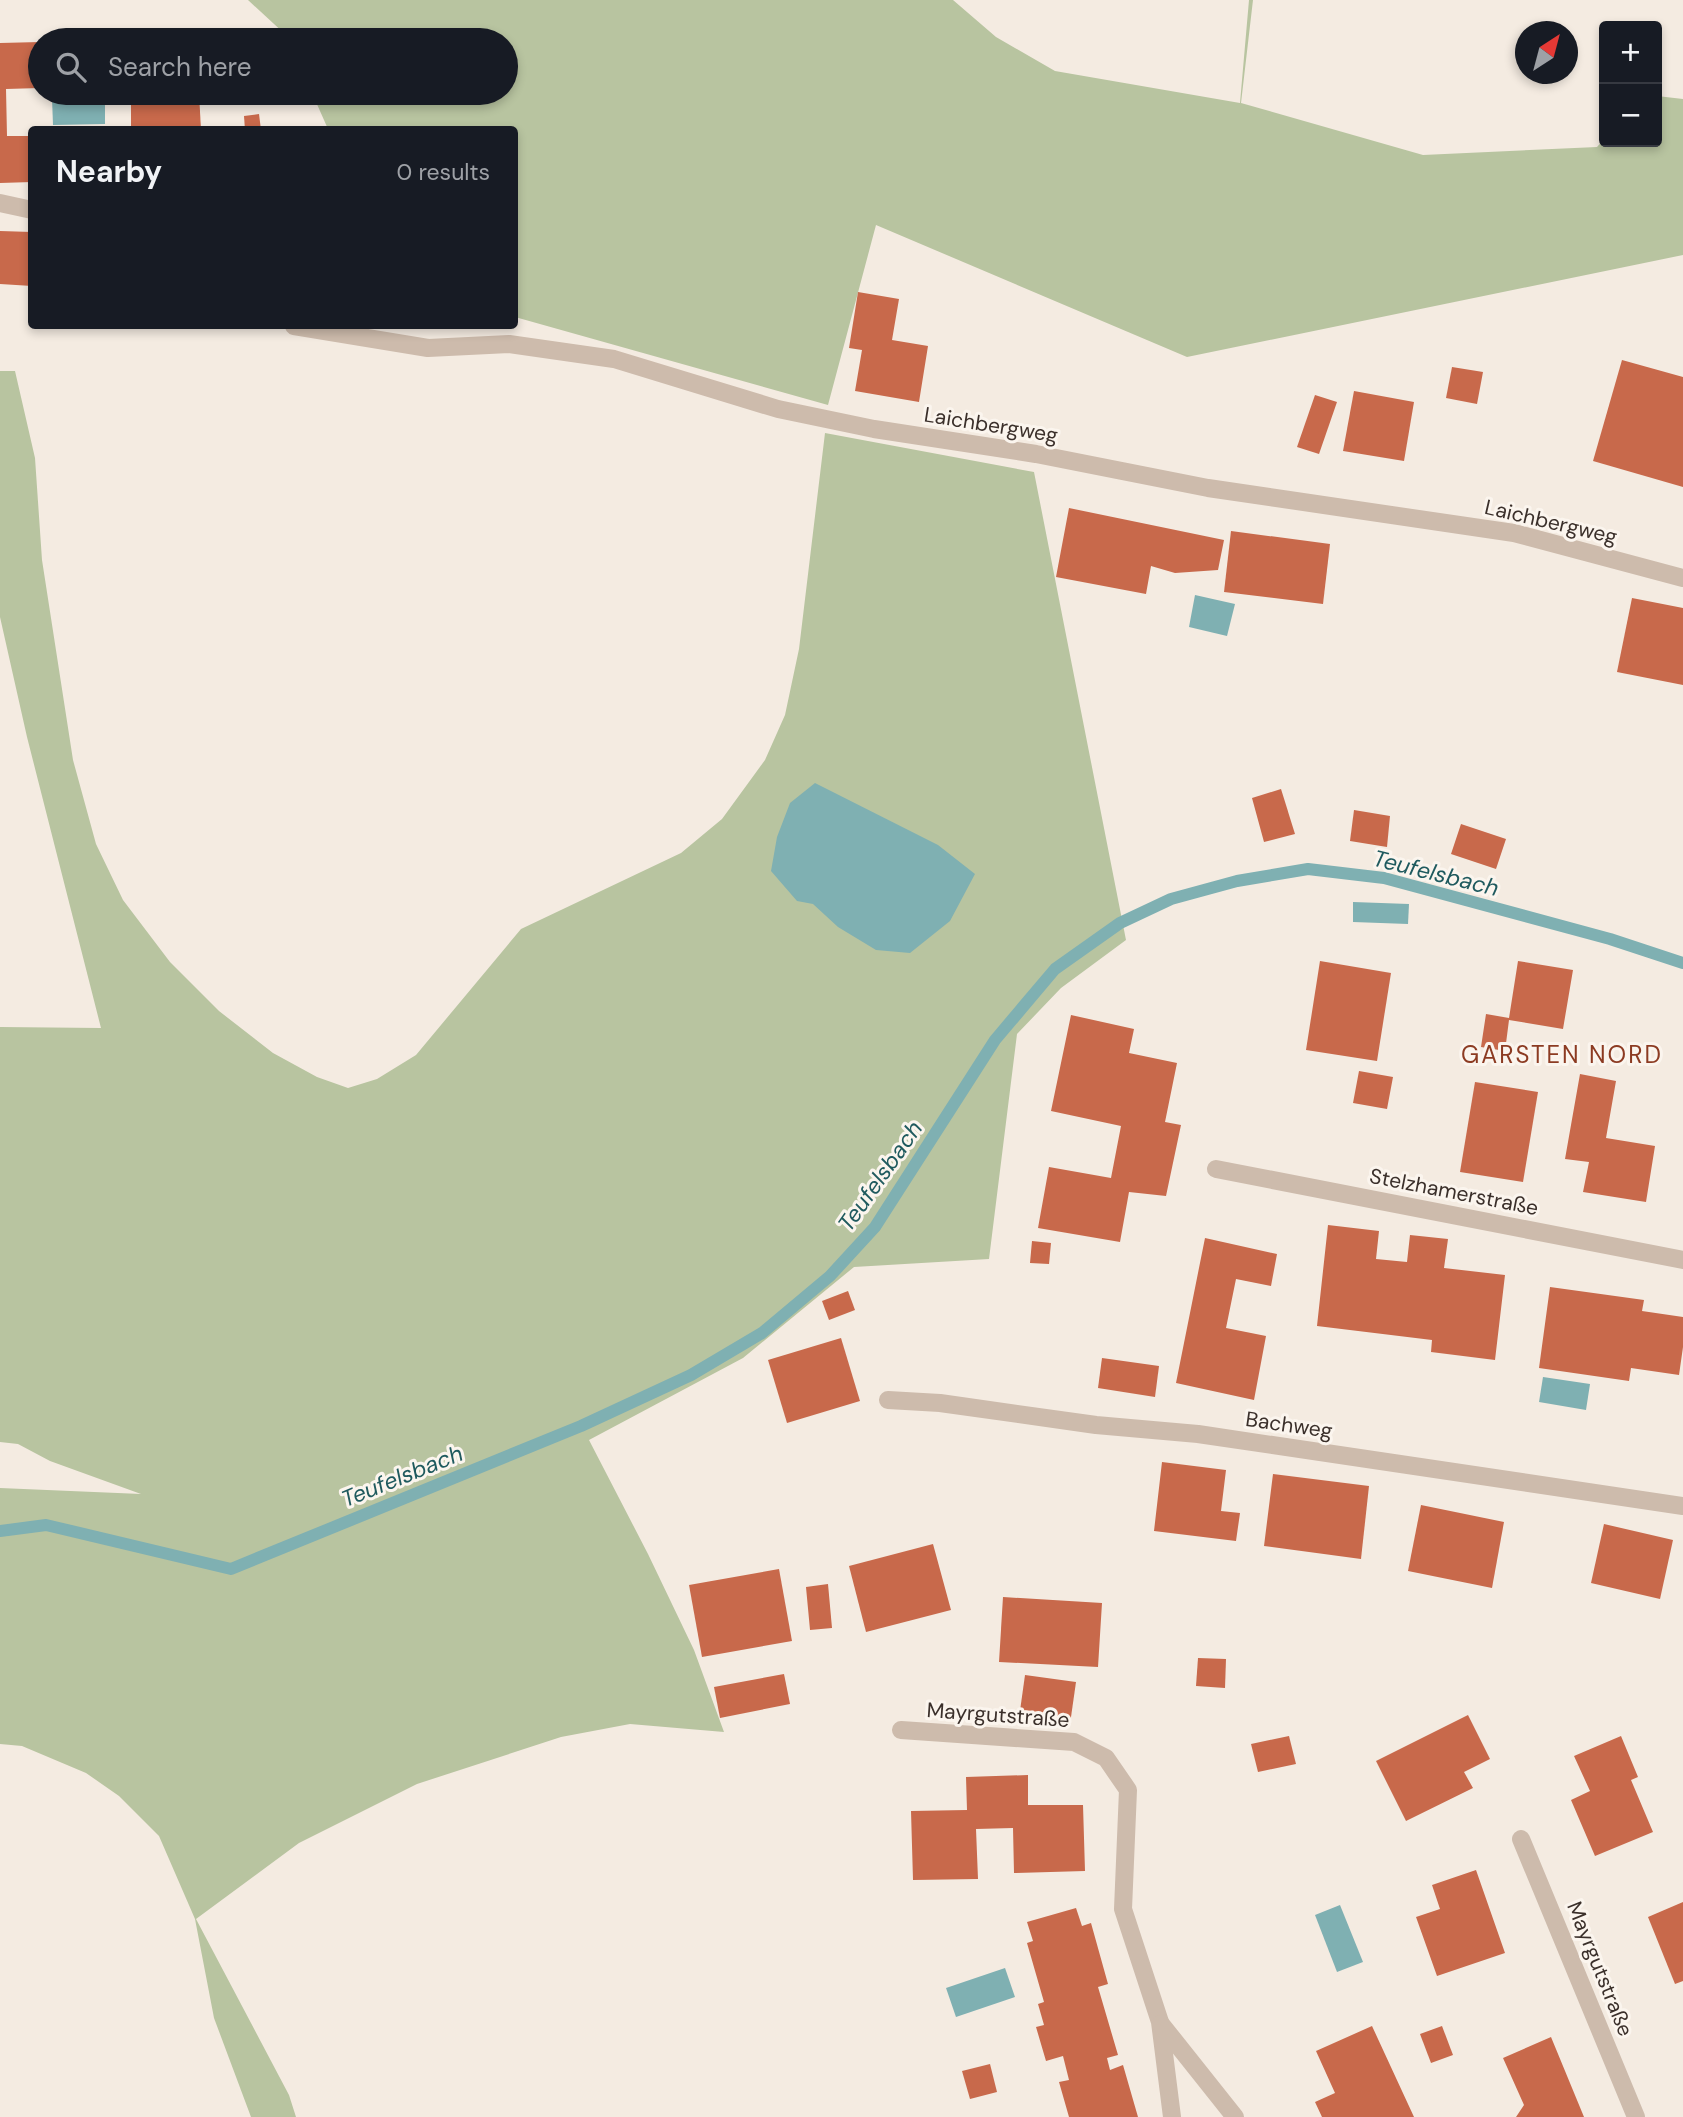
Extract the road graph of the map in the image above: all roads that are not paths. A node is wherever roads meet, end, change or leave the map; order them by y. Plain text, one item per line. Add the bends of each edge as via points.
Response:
1 (0, 203) edge
2 (28, 209) edge
3 (311, 329) edge
4 (1683, 578) edge
5 (1216, 1169) dead end
6 (1683, 1260) edge
7 (888, 1400) dead end
8 (1683, 1506) edge
9 (901, 1730) dead end
10 (1521, 1839) dead end
11 (1160, 2022) junction
12 (1172, 2117) edge
13 (1235, 2117) edge
14 (1636, 2117) edge

1 - 2 street
3 - 4 street, Laichbergweg via 428,348 509,344 614,359 778,409 862,427 1036,454 1208,488 1514,533
5 - 6 street, Stelzhamerstraße
7 - 8 street, Bachweg via 1198,1434
9 - 11 street, Mayrgutstraße via 1074,1742 1106,1758 1128,1790 1123,1909
10 - 14 street, Mayrgutstraße
11 - 12 street, Mayrgutstraße
11 - 13 street, Mayrgutstraße

